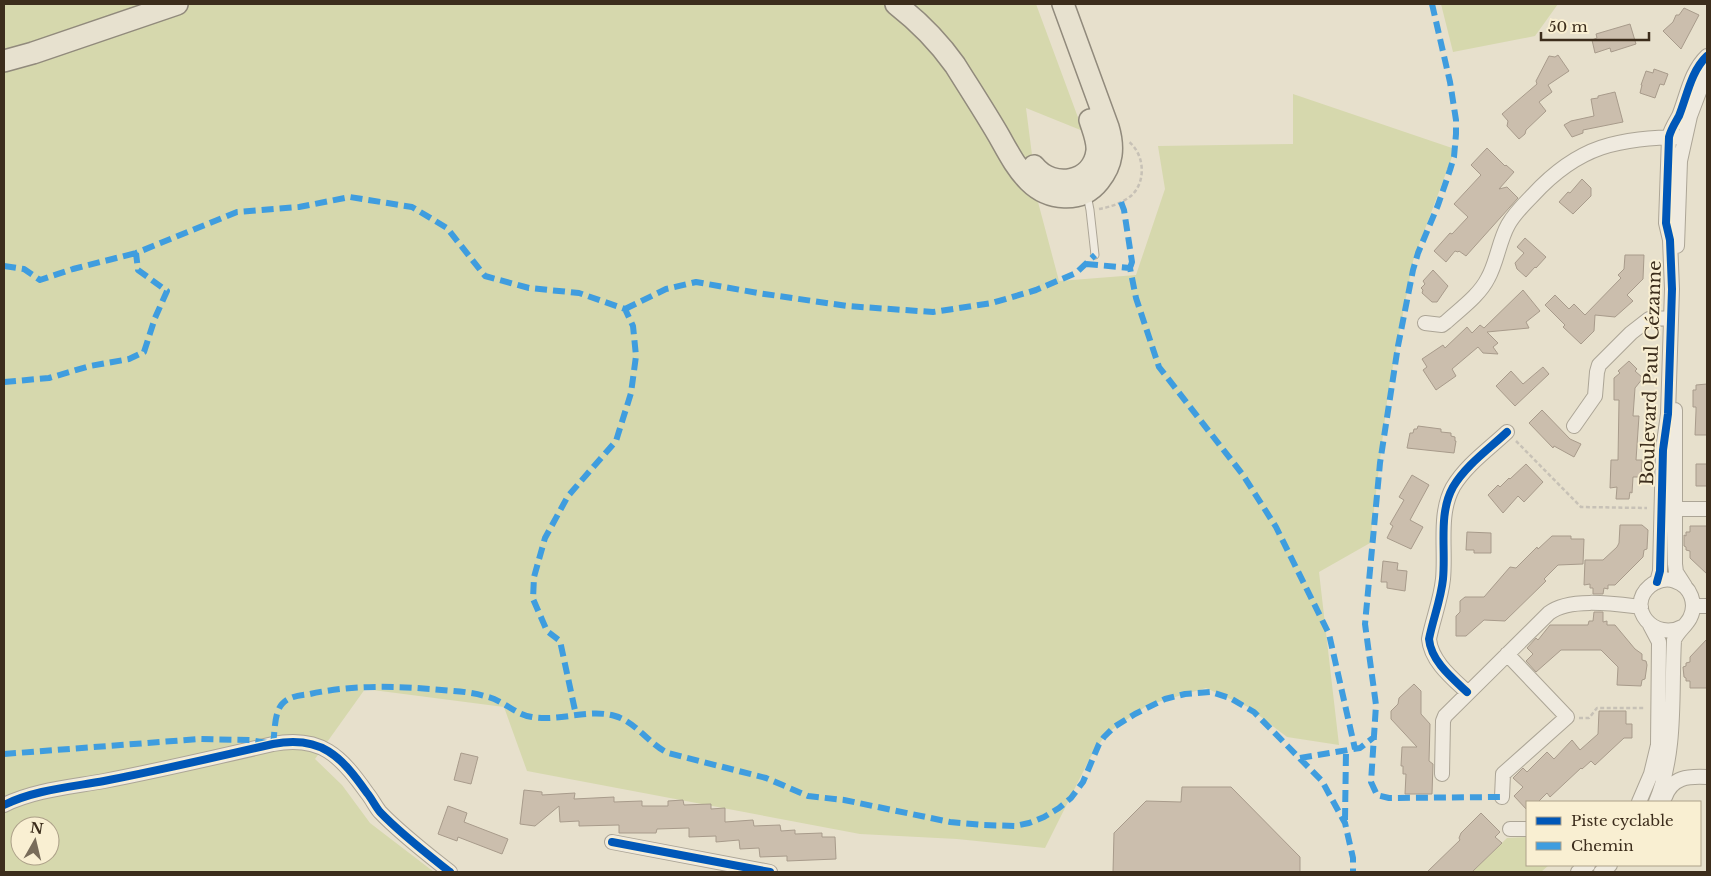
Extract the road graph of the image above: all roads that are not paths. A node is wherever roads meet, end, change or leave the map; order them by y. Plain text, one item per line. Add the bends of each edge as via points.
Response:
1 (141, 4) edge
2 (177, 4) edge
3 (896, 4) edge
4 (915, 4) edge
5 (1048, 4) edge
6 (1063, 4) edge
7 (4, 49) edge
8 (1707, 56) edge
9 (4, 61) edge
10 (1707, 71) edge
11 (1669, 137) junction
12 (1684, 137) junction
13 (1086, 193) junction
14 (1095, 255) dead end
15 (1672, 289) junction
16 (1671, 318) junction
17 (1425, 323) dead end
18 (1669, 371) junction
19 (1574, 426) dead end
20 (1508, 432) road end
21 (1674, 509) junction
22 (1707, 509) edge
23 (1657, 582) junction
24 (1685, 586) junction
25 (1700, 606) edge
26 (1641, 607) junction
27 (1650, 625) junction
28 (1684, 626) junction
29 (1506, 654) junction
30 (1467, 692) junction
31 (1670, 754) junction
32 (1442, 774) dead end
33 (1700, 777) edge
34 (1502, 797) dead end
35 (1639, 801) edge
36 (1656, 801) edge
37 (1662, 801) edge
38 (4, 805) edge
39 (1510, 828) dead end
40 (1526, 829) edge
41 (612, 842) dead end
42 (450, 872) edge
43 (770, 872) edge

1 - 7 main road
2 - 9 main road
3 - 13 main road via 944,49 1028,180 1043,192 1055,196
4 - 13 main road via 965,56 1038,171 1057,181 1068,181
5 - 13 main road via 1097,143
6 - 13 main road via 1110,137 1112,155 1107,169
8 - 11 street, Boulevard Paul Cézanne via 1695,73
10 - 12 street, Boulevard Paul Cézanne
11 - 12 street
11 - 15 street, Boulevard Paul Cézanne via 1666,223
11 - 17 street via 1634,140 1586,152 1559,170 1509,223 1482,289 1446,322
12 - 15 street, Boulevard Paul Cézanne
13 - 14 lane
15 - 16 street, Boulevard Paul Cézanne
16 - 18 street, Boulevard Paul Cézanne
16 - 19 street via 1650,319 1631,332 1599,365 1595,396
18 - 21 street, Boulevard Paul Cézanne via 1676,391
18 - 23 street, Boulevard Paul Cézanne
20 - 30 street via 1462,475 1453,488 1445,513 1443,578 1429,639 1435,658
21 - 22 street
21 - 24 street, Boulevard Paul Cézanne via 1676,572
23 - 24 street via 1672,580
23 - 26 street via 1647,589
24 - 25 street
25 - 28 street
26 - 27 street
26 - 29 street via 1612,604 1560,607 1549,613
27 - 28 street via 1670,631
27 - 35 street via 1659,642 1658,744 1651,774
28 - 31 street via 1674,640
29 - 30 street
29 - 34 street via 1567,717 1503,774
30 - 32 street via 1444,718
31 - 33 street via 1680,769
31 - 36 street via 1664,784
33 - 37 street via 1672,783
38 - 42 street via 50,791 273,744 310,743 337,757 382,813
39 - 40 street
41 - 43 street

